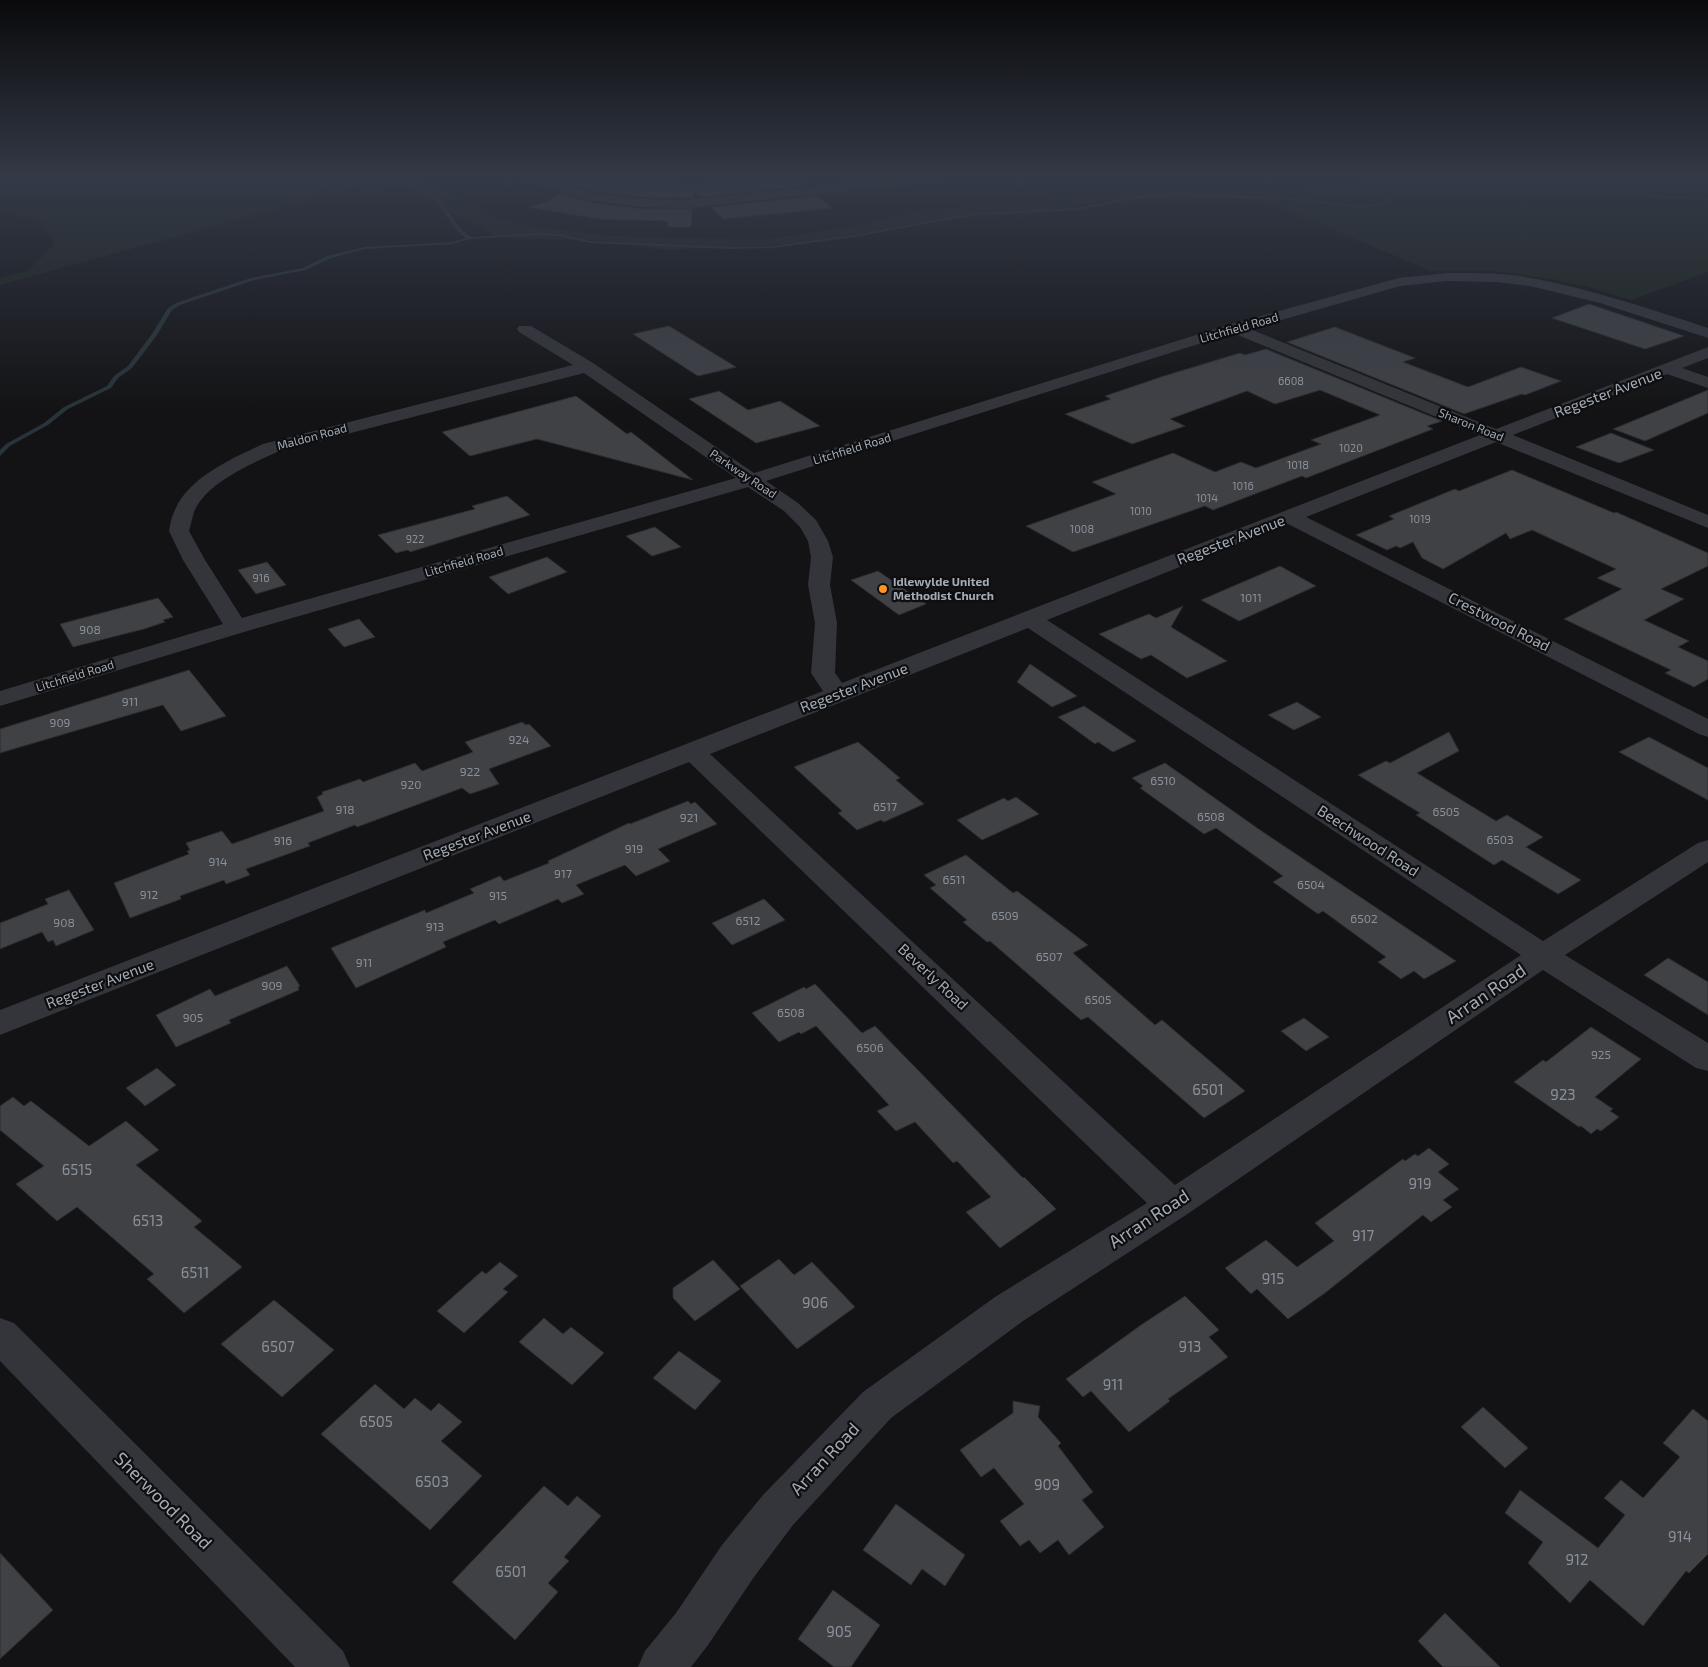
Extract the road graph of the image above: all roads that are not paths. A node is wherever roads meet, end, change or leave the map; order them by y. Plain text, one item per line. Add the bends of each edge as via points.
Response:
1 (1234, 328) junction
2 (525, 329) dead end
3 (1708, 333) edge
4 (1708, 352) edge
5 (588, 367) junction
6 (1668, 369) junction
7 (1708, 383) edge
8 (1498, 436) junction
9 (751, 480) junction
10 (1289, 518) junction
11 (1708, 522) edge
12 (1030, 619) junction
13 (236, 627) junction
14 (837, 694) junction
15 (0, 699) edge
16 (1708, 729) edge
17 (692, 751) junction
18 (1708, 849) edge
19 (1543, 955) junction
20 (0, 1023) edge
21 (1708, 1059) edge
22 (1173, 1205) junction
23 (0, 1335) edge
24 (327, 1667) edge
25 (661, 1667) edge

1 - 3 street, Litchfield Road via 1400,282 1447,276 1496,278 1551,286
1 - 8 street, Sharon Road
1 - 9 street, Litchfield Road
2 - 5 street, Parkway Road
4 - 6 street, Regester Avenue
5 - 9 street, Parkway Road
5 - 13 street, Maldon Road via 270,448 224,470 197,492 184,511 179,532
6 - 7 street
6 - 8 street, Regester Avenue
8 - 10 street, Regester Avenue
8 - 11 street, Sharon Road
9 - 13 street, Litchfield Road
9 - 14 street, Parkway Road via 791,507 809,524 818,541 822,557 819,585 826,623 823,673
10 - 12 street, Regester Avenue
10 - 16 street, Crestwood Road
12 - 14 street, Regester Avenue
12 - 19 street, Beechwood Road
13 - 15 street, Litchfield Road
14 - 17 street, Regester Avenue
17 - 20 street, Regester Avenue
17 - 22 street, Beverly Road
18 - 19 street, Arran Road
19 - 21 street, Beechwood Road
19 - 22 street, Arran Road
22 - 25 street, Arran Road via 1009,1309 877,1405 778,1510
23 - 24 street, Sherwood Road

